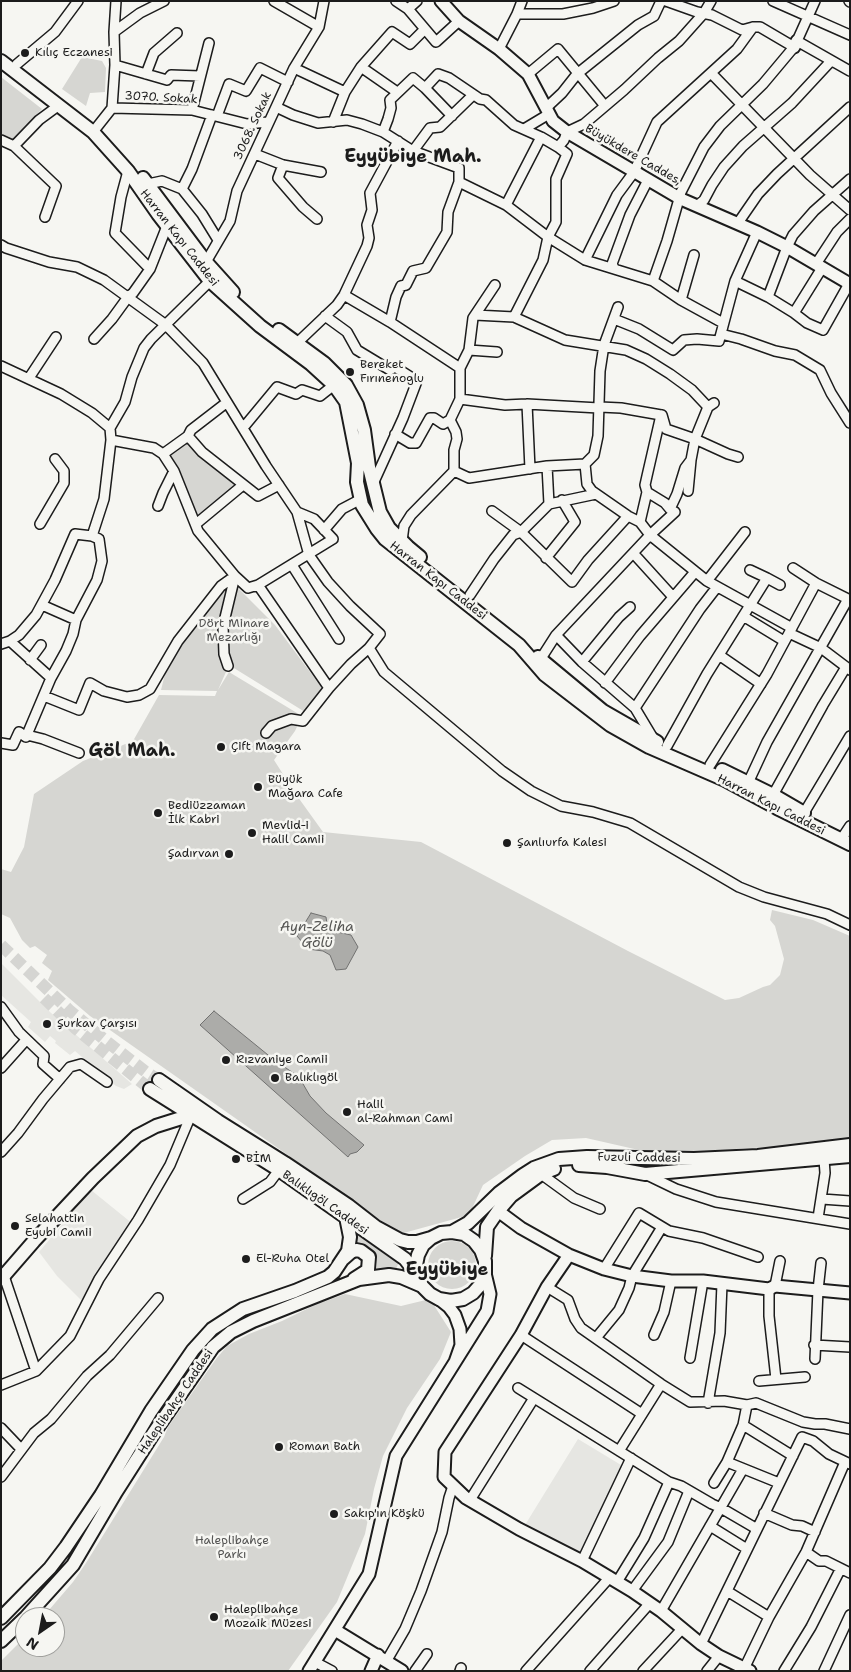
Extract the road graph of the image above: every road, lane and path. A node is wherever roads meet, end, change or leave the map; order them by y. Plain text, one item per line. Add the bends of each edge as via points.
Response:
1 (78, 1) edge
2 (116, 1) edge
3 (164, 1) edge
4 (274, 1) edge
5 (324, 1) edge
6 (396, 1) edge
7 (417, 1) edge
8 (441, 1) edge
9 (522, 1) edge
10 (614, 1) edge
11 (661, 1) edge
12 (666, 1) edge
13 (711, 1) edge
14 (773, 1) edge
15 (816, 1) edge
16 (408, 9) junction
17 (704, 13) junction
18 (517, 14) junction
19 (809, 16) junction
20 (459, 21) junction
21 (319, 26) junction
22 (754, 27) junction
23 (425, 29) junction
24 (114, 32) junction
25 (177, 33) dead end
26 (850, 35) edge
27 (209, 43) dead end
28 (795, 44) junction
29 (499, 49) junction
30 (1, 50) edge
31 (1, 61) edge
32 (831, 61) junction
33 (17, 64) junction
34 (115, 66) junction
35 (361, 67) junction
36 (294, 68) junction
37 (850, 71) edge
38 (711, 73) junction
39 (146, 74) junction
40 (528, 74) junction
41 (577, 74) junction
42 (200, 76) junction
43 (288, 82) junction
44 (425, 88) junction
45 (345, 92) junction
46 (397, 92) junction
47 (473, 95) junction
48 (741, 104) junction
49 (58, 106) junction
50 (605, 106) junction
51 (276, 107) junction
52 (850, 107) edge
53 (112, 108) junction
54 (192, 110) junction
55 (547, 111) junction
56 (215, 116) junction
57 (452, 116) junction
58 (268, 122) junction
59 (333, 122) junction
60 (764, 126) junction
61 (524, 128) junction
62 (95, 130) junction
63 (383, 132) junction
64 (567, 132) junction
65 (541, 137) junction
66 (1, 140) edge
67 (398, 141) junction
68 (14, 146) junction
69 (558, 146) junction
70 (413, 150) junction
71 (255, 154) junction
72 (793, 159) junction
73 (283, 165) junction
74 (128, 171) junction
75 (321, 172) dead end
76 (634, 172) junction
77 (850, 179) edge
78 (648, 180) junction
79 (459, 182) junction
80 (148, 184) junction
81 (182, 190) junction
82 (831, 194) junction
83 (681, 198) junction
84 (506, 205) junction
85 (698, 205) junction
86 (850, 210) edge
87 (45, 216) dead end
88 (317, 219) dead end
89 (850, 220) edge
90 (738, 222) junction
91 (168, 226) junction
92 (757, 232) junction
93 (548, 237) junction
94 (218, 240) junction
95 (1, 245) edge
96 (787, 247) junction
97 (694, 255) dead end
98 (585, 260) junction
99 (206, 262) junction
100 (819, 266) junction
101 (614, 268) junction
102 (150, 269) junction
103 (210, 281) junction
104 (653, 281) junction
105 (735, 281) junction
106 (849, 284) edge
107 (495, 285) dead end
108 (344, 295) junction
109 (128, 297) junction
110 (768, 297) junction
111 (681, 300) junction
112 (618, 307) dead end
113 (794, 313) junction
114 (475, 315) junction
115 (325, 316) junction
116 (514, 318) junction
117 (614, 319) junction
118 (390, 322) junction
119 (724, 323) junction
120 (166, 325) junction
121 (721, 334) junction
122 (56, 337) dead end
123 (94, 339) dead end
124 (298, 343) junction
125 (604, 345) junction
126 (468, 350) junction
127 (497, 352) dead end
128 (1, 366) edge
129 (460, 368) junction
130 (29, 378) junction
131 (334, 385) junction
132 (460, 399) junction
133 (226, 403) junction
134 (527, 404) junction
135 (599, 407) junction
136 (662, 415) junction
137 (450, 420) junction
138 (850, 423) edge
139 (110, 428) junction
140 (243, 428) junction
141 (395, 434) junction
142 (188, 436) junction
143 (695, 439) junction
144 (111, 440) junction
145 (163, 454) junction
146 (738, 457) dead end
147 (55, 459) dead end
148 (691, 460) junction
149 (585, 464) junction
150 (547, 466) junction
151 (530, 469) junction
152 (174, 471) junction
153 (454, 471) junction
154 (373, 484) junction
155 (243, 485) junction
156 (279, 485) junction
157 (688, 491) dead end
158 (647, 492) junction
159 (596, 494) junction
160 (361, 499) junction
161 (562, 500) junction
162 (549, 504) junction
163 (158, 506) dead end
164 (670, 509) junction
165 (492, 511) dead end
166 (298, 512) junction
167 (628, 516) junction
168 (640, 522) junction
169 (40, 524) dead end
170 (196, 524) junction
171 (324, 530) junction
172 (521, 532) junction
173 (745, 532) dead end
174 (650, 535) junction
175 (92, 536) junction
176 (402, 542) junction
177 (634, 554) junction
178 (309, 555) junction
179 (546, 558) junction
180 (292, 565) junction
181 (793, 568) dead end
182 (750, 570) dead end
183 (695, 572) junction
184 (235, 576) junction
185 (767, 578) junction
186 (707, 581) junction
187 (816, 583) junction
188 (258, 584) junction
189 (780, 585) dead end
190 (717, 587) junction
191 (470, 595) junction
192 (672, 597) junction
193 (849, 599) edge
194 (750, 604) junction
195 (42, 605) junction
196 (630, 607) dead end
197 (743, 616) junction
198 (76, 620) junction
199 (790, 630) junction
200 (556, 635) junction
201 (339, 638) dead end
202 (784, 641) junction
203 (5, 643) edge
204 (41, 644) dead end
205 (369, 648) junction
206 (821, 648) junction
207 (719, 655) junction
208 (30, 660) junction
209 (540, 660) junction
210 (582, 662) junction
211 (228, 666) dead end
212 (849, 669) edge
213 (52, 678) junction
214 (605, 683) junction
215 (761, 684) junction
216 (329, 688) junction
217 (44, 696) junction
218 (635, 708) junction
219 (266, 733) dead end
220 (27, 735) junction
221 (850, 736) edge
222 (654, 740) junction
223 (1, 743) edge
224 (667, 746) junction
225 (79, 753) dead end
226 (710, 765) junction
227 (748, 783) junction
228 (773, 795) junction
229 (804, 813) junction
230 (848, 836) edge
231 (850, 925) edge
232 (1, 1007) edge
233 (26, 1040) junction
234 (1, 1068) edge
235 (60, 1079) junction
236 (107, 1082) dead end
237 (191, 1115) junction
238 (850, 1145) edge
239 (1, 1152) edge
240 (850, 1156) edge
241 (824, 1159) junction
242 (278, 1170) junction
243 (541, 1174) junction
244 (645, 1174) junction
245 (243, 1199) dead end
246 (822, 1199) junction
247 (850, 1201) edge
248 (600, 1209) dead end
249 (498, 1211) junction
250 (346, 1217) junction
251 (818, 1218) junction
252 (850, 1224) edge
253 (662, 1227) junction
254 (452, 1232) junction
255 (431, 1238) junction
256 (569, 1255) junction
257 (758, 1257) dead end
258 (342, 1260) junction
259 (780, 1261) dead end
260 (821, 1263) dead end
261 (485, 1267) junction
262 (604, 1269) junction
263 (2, 1276) edge
264 (632, 1276) junction
265 (420, 1281) junction
266 (671, 1281) junction
267 (702, 1281) junction
268 (346, 1284) junction
269 (722, 1284) junction
270 (547, 1287) junction
271 (772, 1288) junction
272 (818, 1290) junction
273 (850, 1291) edge
274 (158, 1298) dead end
275 (440, 1299) junction
276 (521, 1335) junction
277 (654, 1335) dead end
278 (596, 1338) junction
279 (814, 1345) junction
280 (850, 1347) edge
281 (690, 1358) dead end
282 (815, 1359) dead end
283 (456, 1362) junction
284 (36, 1371) junction
285 (804, 1377) dead end
286 (776, 1379) junction
287 (759, 1381) dead end
288 (661, 1384) junction
289 (1, 1385) edge
290 (518, 1388) dead end
291 (534, 1398) junction
292 (708, 1403) junction
293 (747, 1405) junction
294 (642, 1414) junction
295 (743, 1425) junction
296 (1, 1428) edge
297 (850, 1429) edge
298 (21, 1449) junction
299 (619, 1450) junction
300 (792, 1456) junction
301 (631, 1458) junction
302 (727, 1462) junction
303 (847, 1463) edge
304 (743, 1469) junction
305 (1, 1477) edge
306 (670, 1482) junction
307 (714, 1483) dead end
308 (779, 1483) junction
309 (453, 1486) junction
310 (689, 1491) junction
311 (470, 1500) junction
312 (721, 1508) junction
313 (764, 1513) junction
314 (710, 1526) junction
315 (757, 1529) junction
316 (815, 1532) junction
317 (746, 1549) junction
318 (806, 1552) junction
319 (582, 1560) junction
320 (840, 1570) junction
321 (850, 1573) edge
322 (613, 1580) junction
323 (632, 1591) junction
324 (727, 1591) junction
325 (650, 1603) junction
326 (34, 1607) edge
327 (661, 1610) junction
328 (850, 1615) edge
329 (770, 1617) junction
330 (1, 1618) edge
331 (15, 1627) edge
332 (682, 1629) junction
333 (335, 1630) junction
334 (1, 1641) edge
335 (701, 1644) junction
336 (427, 1654) dead end
337 (719, 1656) junction
338 (382, 1658) junction
339 (312, 1666) edge
340 (825, 1669) edge
341 (746, 1670) edge
342 (332, 1671) edge
343 (371, 1671) edge
344 (402, 1671) edge
345 (416, 1671) edge
346 (526, 1671) edge
347 (590, 1671) edge
348 (643, 1671) edge
349 (707, 1671) edge
350 (784, 1671) edge
351 (836, 1671) edge

1 - 33 street via 55,32
2 - 24 street
3 - 24 street
4 - 21 street
5 - 21 street, 3068. Sokak
6 - 16 street
7 - 16 street
8 - 20 street, Büyükdere Caddes,
9 - 18 street
10 - 18 street via 563,14
11 - 41 street via 654,16
12 - 17 street
13 - 17 street
14 - 19 street
15 - 19 street
16 - 23 street
17 - 22 street via 742,30
17 - 50 street via 680,41
18 - 29 street
19 - 26 street
19 - 28 street
20 - 23 street via 436,42
20 - 29 street, Büyükdere Caddes,
21 - 36 street, 3068. Sokak
22 - 28 street
22 - 38 street via 737,49
23 - 35 street via 410,44 392,32
24 - 34 street
25 - 39 street via 154,53
27 - 42 street
28 - 32 street
28 - 48 street via 763,84
29 - 40 street, Büyükdere Caddes,
30 - 33 main road, Harran Kapı Caddesi
31 - 49 main road, Harran Kapı Caddesi
32 - 37 street
32 - 60 street via 792,103
33 - 62 main road, Harran Kapı Caddesi
34 - 39 street
34 - 53 street
35 - 45 street
35 - 46 street
36 - 43 street, 3068. Sokak
36 - 45 street
38 - 48 street
38 - 76 street via 657,122
39 - 42 street via 167,80 171,75
40 - 41 street via 558,49
40 - 55 street, Büyükdere Caddes,
41 - 50 street
41 - 55 street
42 - 54 street
43 - 51 street, 3068. Sokak
43 - 56 street via 260,68 246,91 229,84
44 - 46 street via 413,78
44 - 47 street via 438,74
44 - 57 street
45 - 59 street
46 - 63 street via 390,100
47 - 57 street
47 - 61 street via 486,100 508,120
48 - 60 street
48 - 83 street via 704,147
49 - 62 main road, Harran Kapı Caddesi
49 - 68 street
50 - 64 street via 584,124
51 - 58 street, 3068. Sokak
51 - 59 street via 318,123
52 - 72 street
53 - 54 street, 3070. Sokak
53 - 62 street, 3070. Sokak
54 - 56 street, 3070. Sokak
55 - 61 street
55 - 64 street, Büyükdere Caddes, via 553,121
56 - 58 street, 3070. Sokak via 247,124
56 - 81 street
57 - 70 street via 440,127 430,128
58 - 71 street, 3068. Sokak
59 - 63 street via 347,120
60 - 72 street
60 - 85 street via 724,167
61 - 65 street
62 - 74 main road, Harran Kapı Caddesi
62 - 80 main road, Harran Kapı Caddesi via 124,153
63 - 67 street
64 - 69 street
64 - 76 street, Büyükdere Caddes,
65 - 69 street
65 - 84 street
66 - 68 street
67 - 70 street
67 - 108 street via 370,194 372,210 366,225 367,246
68 - 87 street via 56,186
69 - 93 street via 567,154 556,180 556,222
70 - 79 street via 459,168
71 - 73 street
71 - 94 street, 3068. Sokak via 237,191 230,221
72 - 82 street
72 - 90 street via 758,194
73 - 75 street
73 - 88 street via 278,178
74 - 91 main road, Harran Kapı Caddesi
74 - 102 street via 115,233
76 - 78 street, Büyükdere Caddes,
76 - 98 street via 617,195
77 - 82 street
78 - 83 street, Büyükdere Caddes,
78 - 101 street via 630,215 612,264
79 - 84 street
79 - 118 street via 448,212 447,232 426,268 413,271 406,285 401,286
80 - 81 street via 162,181
80 - 99 main road, Harran Kapı Caddesi
81 - 94 street
82 - 86 street
82 - 96 street
83 - 85 street, Büyükdere Caddes,
83 - 104 street
84 - 93 street
85 - 90 street, Büyükdere Caddes,
89 - 100 street via 837,232
90 - 92 street, Büyükdere Caddes,
91 - 102 street
91 - 103 main road, Harran Kapı Caddesi
92 - 96 street, Büyükdere Caddes,
92 - 105 street
93 - 98 street
93 - 116 street via 542,260
94 - 99 street, 3068. Sokak
95 - 109 street via 48,262 77,267
96 - 100 street, Büyükdere Caddes,
96 - 110 street
97 - 111 street
98 - 101 street
99 - 124 main road, Harran Kapı Caddesi via 251,310
100 - 106 street, Büyükdere Caddes,
100 - 113 street
101 - 104 street
102 - 109 street
103 - 120 street
103 - 131 main road, Harran Kapı Caddesi
104 - 111 street
105 - 110 street
105 - 119 street
106 - 113 street via 822,330
107 - 114 street
108 - 115 street
108 - 118 street
109 - 120 street
109 - 123 street
110 - 113 street
111 - 119 street
112 - 117 street
114 - 116 street
114 - 126 street
115 - 124 street
115 - 141 street via 347,332 356,350 390,370 395,367 417,381
116 - 125 street via 566,340
117 - 121 street via 673,350 684,340 719,341
117 - 125 street
118 - 129 street
119 - 121 street
120 - 133 street via 203,363
120 - 139 street via 144,348 125,402
121 - 138 street via 795,355 820,370
122 - 130 street
124 - 154 main road, Harran Kapı Caddesi via 346,385 357,405
125 - 135 street
125 - 143 street via 646,359 711,405
126 - 127 street
126 - 129 street
128 - 130 street
129 - 132 street
130 - 139 street via 92,413
131 - 140 street via 320,396 302,390 296,394 277,387
131 - 160 main road, Harran Kapı Caddesi via 346,402 358,463 357,482
132 - 134 street via 505,405
132 - 137 street
133 - 140 street
133 - 142 street via 191,430
134 - 135 street
134 - 151 street
135 - 136 street
135 - 149 street via 594,455
136 - 143 street via 666,429
136 - 158 street via 645,486
137 - 141 street via 444,424 430,418 416,443
137 - 153 street via 457,439
139 - 144 street
140 - 156 street
141 - 154 street
142 - 145 street
142 - 155 street via 202,452
143 - 146 street
143 - 148 street
144 - 145 street via 154,448
144 - 175 street via 104,499
145 - 152 street
147 - 169 street via 64,471 64,483
148 - 157 street
148 - 164 street
149 - 150 street
149 - 159 street via 587,484
150 - 151 street
150 - 162 street
151 - 153 street via 469,478
152 - 163 street
152 - 170 street
153 - 176 street via 411,515 404,526
154 - 176 main road, Harran Kapı Caddesi via 380,512
155 - 156 street via 258,496
155 - 170 street
156 - 166 street
158 - 164 street
158 - 168 street
159 - 161 street
159 - 167 street
160 - 171 street via 342,510
160 - 230 main road, Harran Kapı Caddesi via 385,539 518,645 545,675 590,711 628,736 725,780 777,808
161 - 162 street
161 - 179 street via 575,522
162 - 172 street
164 - 174 street via 675,512
165 - 172 street
166 - 171 street via 314,520
166 - 178 street
167 - 168 street
167 - 179 street via 572,582
168 - 174 street
170 - 184 street via 198,531
171 - 178 street via 333,539
172 - 179 street
172 - 191 street via 505,544
173 - 186 street
174 - 177 street
174 - 183 street
175 - 195 street via 75,534
175 - 198 street via 99,539 102,567
176 - 191 main road, Harran Kapı Caddesi
177 - 192 street
177 - 200 street
178 - 180 street
178 - 205 street via 328,582 380,634
180 - 188 street
180 - 201 street
181 - 187 street
182 - 185 street
183 - 186 street
183 - 192 street
184 - 188 street via 248,588
184 - 211 street via 223,626
184 - 217 street via 221,586 178,642 150,689 127,697 104,691 90,682 79,710
185 - 189 street
185 - 194 street
186 - 190 street
187 - 193 street
187 - 199 street
188 - 216 street
190 - 194 street
190 - 218 street
191 - 209 main road, Harran Kapı Caddesi via 530,647
192 - 214 street
193 - 206 street
194 - 197 street
194 - 199 street
195 - 198 street
195 - 203 street via 19,635
196 - 210 street
197 - 202 street
197 - 207 street
198 - 213 street via 66,651
199 - 202 street
199 - 206 street
200 - 209 street
200 - 210 street
202 - 215 street
203 - 208 street
204 - 208 street
205 - 216 street
205 - 231 street via 384,672 502,771 531,791 561,806 630,823 739,887 827,914
206 - 212 street
206 - 227 street via 767,742
207 - 215 street
207 - 224 street
208 - 213 street
209 - 222 main road, Harran Kapı Caddesi via 603,711
210 - 214 street
212 - 228 street via 823,705
213 - 217 street
214 - 218 street
215 - 226 street
216 - 219 street via 303,721 291,719 272,726
217 - 220 street
218 - 222 street
220 - 223 street via 26,738 20,732 13,745
220 - 225 street
221 - 229 street
222 - 224 main road, Harran Kapı Caddesi
224 - 226 main road, Harran Kapı Caddesi
226 - 227 main road, Harran Kapı Caddesi
227 - 228 main road, Harran Kapı Caddesi
228 - 229 main road, Harran Kapı Caddesi
229 - 230 main road, Harran Kapı Caddesi
232 - 233 street
233 - 234 street
233 - 235 street via 44,1056 43,1064
235 - 236 street via 70,1067 81,1064
235 - 239 street
237 - 242 main road, Balıklıgöl Caddesi
237 - 255 main road, Balıklıgöl Caddesi via 155,1085 285,1163 376,1227 408,1242
237 - 263 main road via 137,1136 93,1178
237 - 284 street via 170,1165 99,1279 73,1331
238 - 254 main road, Fuzuli Caddesi via 694,1160 587,1157 559,1160 523,1175 468,1223
240 - 241 main road, Fuzuli Caddesi
241 - 244 main road, Fuzuli Caddesi
241 - 246 street
242 - 245 street via 270,1182
242 - 250 main road, Balıklıgöl Caddesi
243 - 244 main road, Fuzuli Caddesi via 560,1167 582,1165
243 - 248 street via 574,1198
243 - 249 main road, Fuzuli Caddesi via 511,1196
244 - 251 street via 676,1189 716,1202
246 - 247 street
246 - 251 street
249 - 256 street
249 - 261 main road, Fuzuli Caddesi via 487,1227
250 - 258 main road, Haleplibahçe Caddesi via 350,1237 348,1251
250 - 265 main road, Balıklıgöl Caddesi via 404,1259
251 - 252 street
253 - 257 street
253 - 262 street via 639,1213
253 - 264 street
254 - 255 main road
254 - 261 main road via 474,1240 481,1250
255 - 265 main road via 418,1255 416,1265
256 - 262 street
256 - 270 street
258 - 268 main road via 351,1252 361,1251 370,1262 368,1270
258 - 330 main road, Haleplibahçe Caddesi via 328,1277 243,1308 212,1329 193,1350 151,1410 66,1547
259 - 271 street
260 - 272 street
261 - 275 main road via 481,1284 473,1293 463,1299
261 - 283 street via 490,1294 487,1311
262 - 264 street
263 - 284 street
264 - 266 street
264 - 278 street via 619,1310
265 - 268 main road, Haleplibahçe Caddesi via 389,1276 359,1279
265 - 275 main road via 430,1294
266 - 267 street
266 - 277 street via 664,1312
267 - 269 street
267 - 281 street
268 - 326 main road, Haleplibahçe Caddesi via 253,1321 231,1332 213,1347 153,1434 73,1566
269 - 271 street
269 - 292 street via 720,1334
270 - 276 street
270 - 278 street via 568,1300 580,1328
271 - 272 street
271 - 286 street via 769,1316
272 - 273 street
272 - 279 street
274 - 298 street via 110,1355
275 - 283 street via 456,1315 460,1329 461,1345
276 - 294 street
276 - 309 street via 445,1452 444,1477
278 - 288 street
279 - 280 street
279 - 282 street
283 - 333 street via 396,1456 369,1574
284 - 289 street
285 - 286 street
286 - 287 street
288 - 292 street via 690,1402
288 - 294 street
290 - 291 street
291 - 299 street
291 - 311 street
292 - 293 street via 724,1401
293 - 295 street
293 - 297 street via 756,1403 802,1422
294 - 299 street
295 - 300 street
295 - 302 street
296 - 298 street
298 - 305 street
299 - 301 street
300 - 303 street via 802,1438
300 - 308 street
301 - 306 street
301 - 319 street
302 - 304 street
302 - 307 street
303 - 316 street
304 - 308 street
304 - 312 street
306 - 310 street
306 - 322 street via 644,1538
308 - 313 street
309 - 311 street
309 - 338 street via 442,1532 421,1592 405,1629
310 - 312 street
310 - 323 street via 668,1542
311 - 319 street
312 - 314 street
312 - 315 street
313 - 315 street
313 - 316 street
314 - 317 street
314 - 327 street
315 - 317 street
316 - 318 street
317 - 324 street
318 - 320 street
318 - 329 street
319 - 322 street
320 - 321 street
320 - 350 street
322 - 323 street
322 - 346 street
323 - 325 street
324 - 329 street
324 - 335 street
325 - 327 street
325 - 347 street
327 - 332 street
328 - 340 street
329 - 341 street
331 - 334 main road, Haleplibahçe Caddesi
332 - 335 street
332 - 348 street
333 - 338 street
333 - 339 street
335 - 337 street
336 - 345 street
337 - 341 street
337 - 349 street
338 - 343 street
338 - 344 street
339 - 342 street
340 - 351 street

